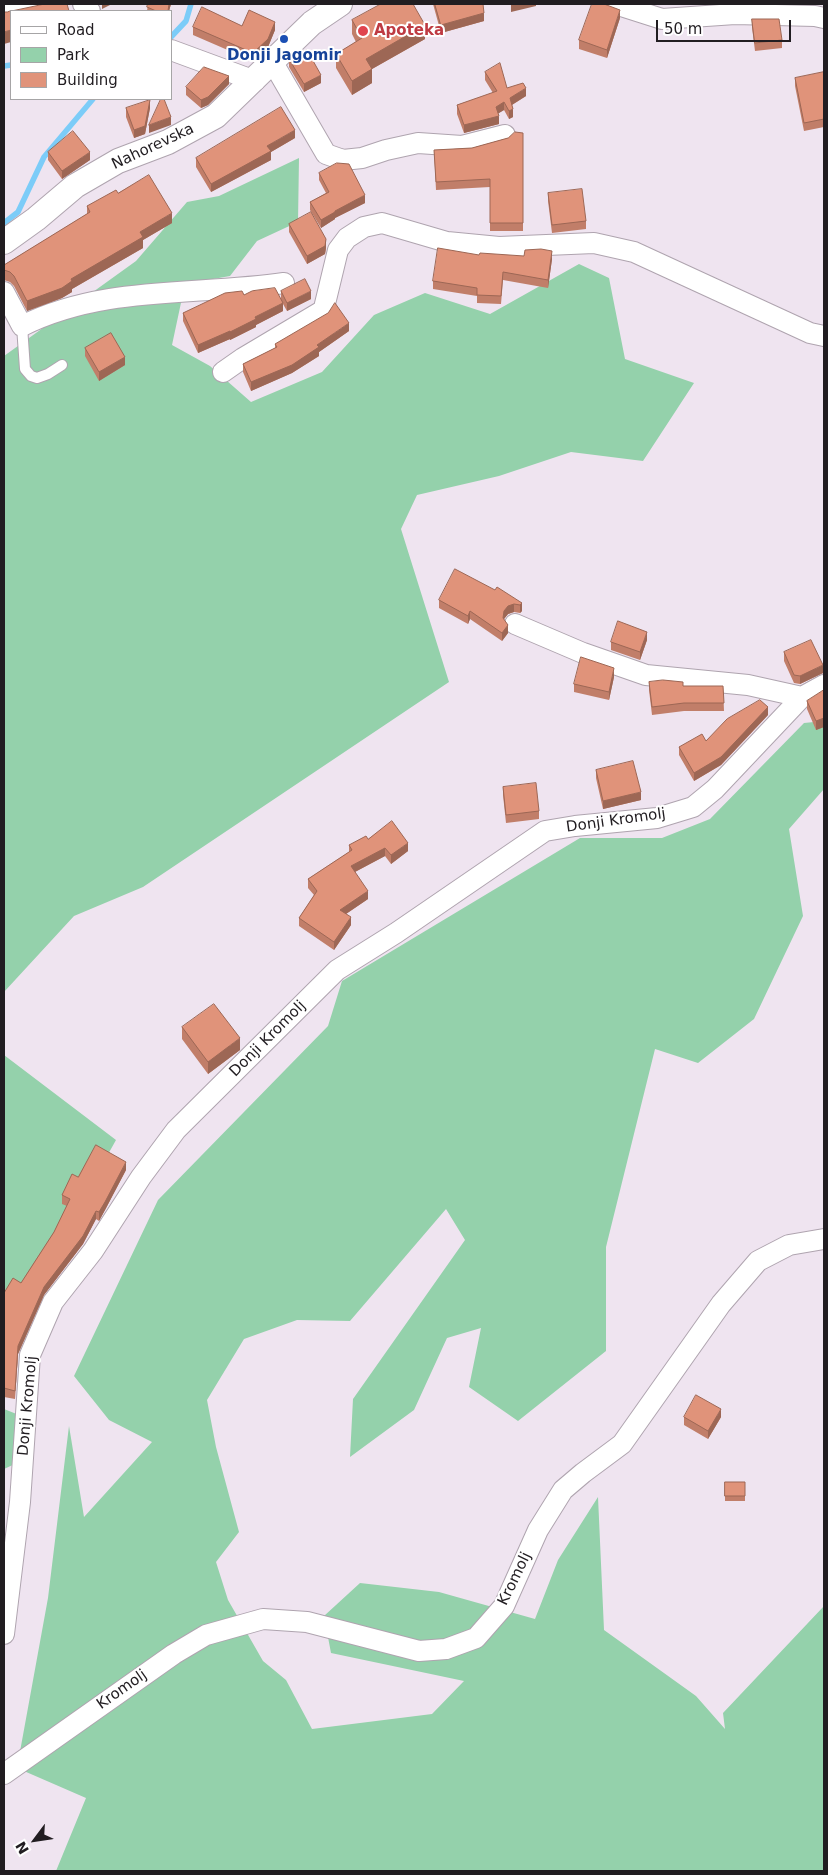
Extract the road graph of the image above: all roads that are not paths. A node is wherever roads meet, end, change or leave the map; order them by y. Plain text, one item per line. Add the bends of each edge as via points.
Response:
1 (43, 4) edge
2 (340, 4) edge
3 (615, 4) edge
4 (17, 10) edge
5 (824, 18) edge
6 (179, 52) edge
7 (272, 61) junction
8 (254, 80) junction
9 (505, 135) dead end
10 (4, 242) edge
11 (284, 283) dead end
12 (4, 292) edge
13 (22, 326) junction
14 (824, 336) edge
15 (62, 365) dead end
16 (223, 372) dead end
17 (516, 624) dead end
18 (824, 685) edge
19 (802, 697) junction
20 (824, 1239) edge
21 (4, 1634) edge
22 (4, 1774) edge

1 - 4 street
2 - 7 street, Nahorevska via 312,23
3 - 5 street via 662,19 736,14
6 - 8 street
7 - 8 street, Nahorevska
7 - 9 street via 326,154 343,160 418,143 462,146
8 - 10 street, Nahorevska via 216,116 168,142 118,161 75,186
11 - 13 street via 118,297 41,316
12 - 13 street
13 - 15 lane via 25,369 31,376 37,378
14 - 16 street via 810,333 634,252 594,243 499,247 447,242 382,223 364,227 347,238 338,250 322,311
17 - 19 street via 583,653 646,675 748,685
18 - 19 street, Donji Kromolj
19 - 21 street, Donji Kromolj via 715,789 693,807 657,818 545,831 337,970 176,1130 93,1251 53,1302 30,1355 20,1502
20 - 22 street, Kromolj via 788,1246 758,1261 721,1304 622,1444 563,1490 538,1530 504,1606 476,1638 446,1649 419,1651 307,1622 263,1619 206,1635

